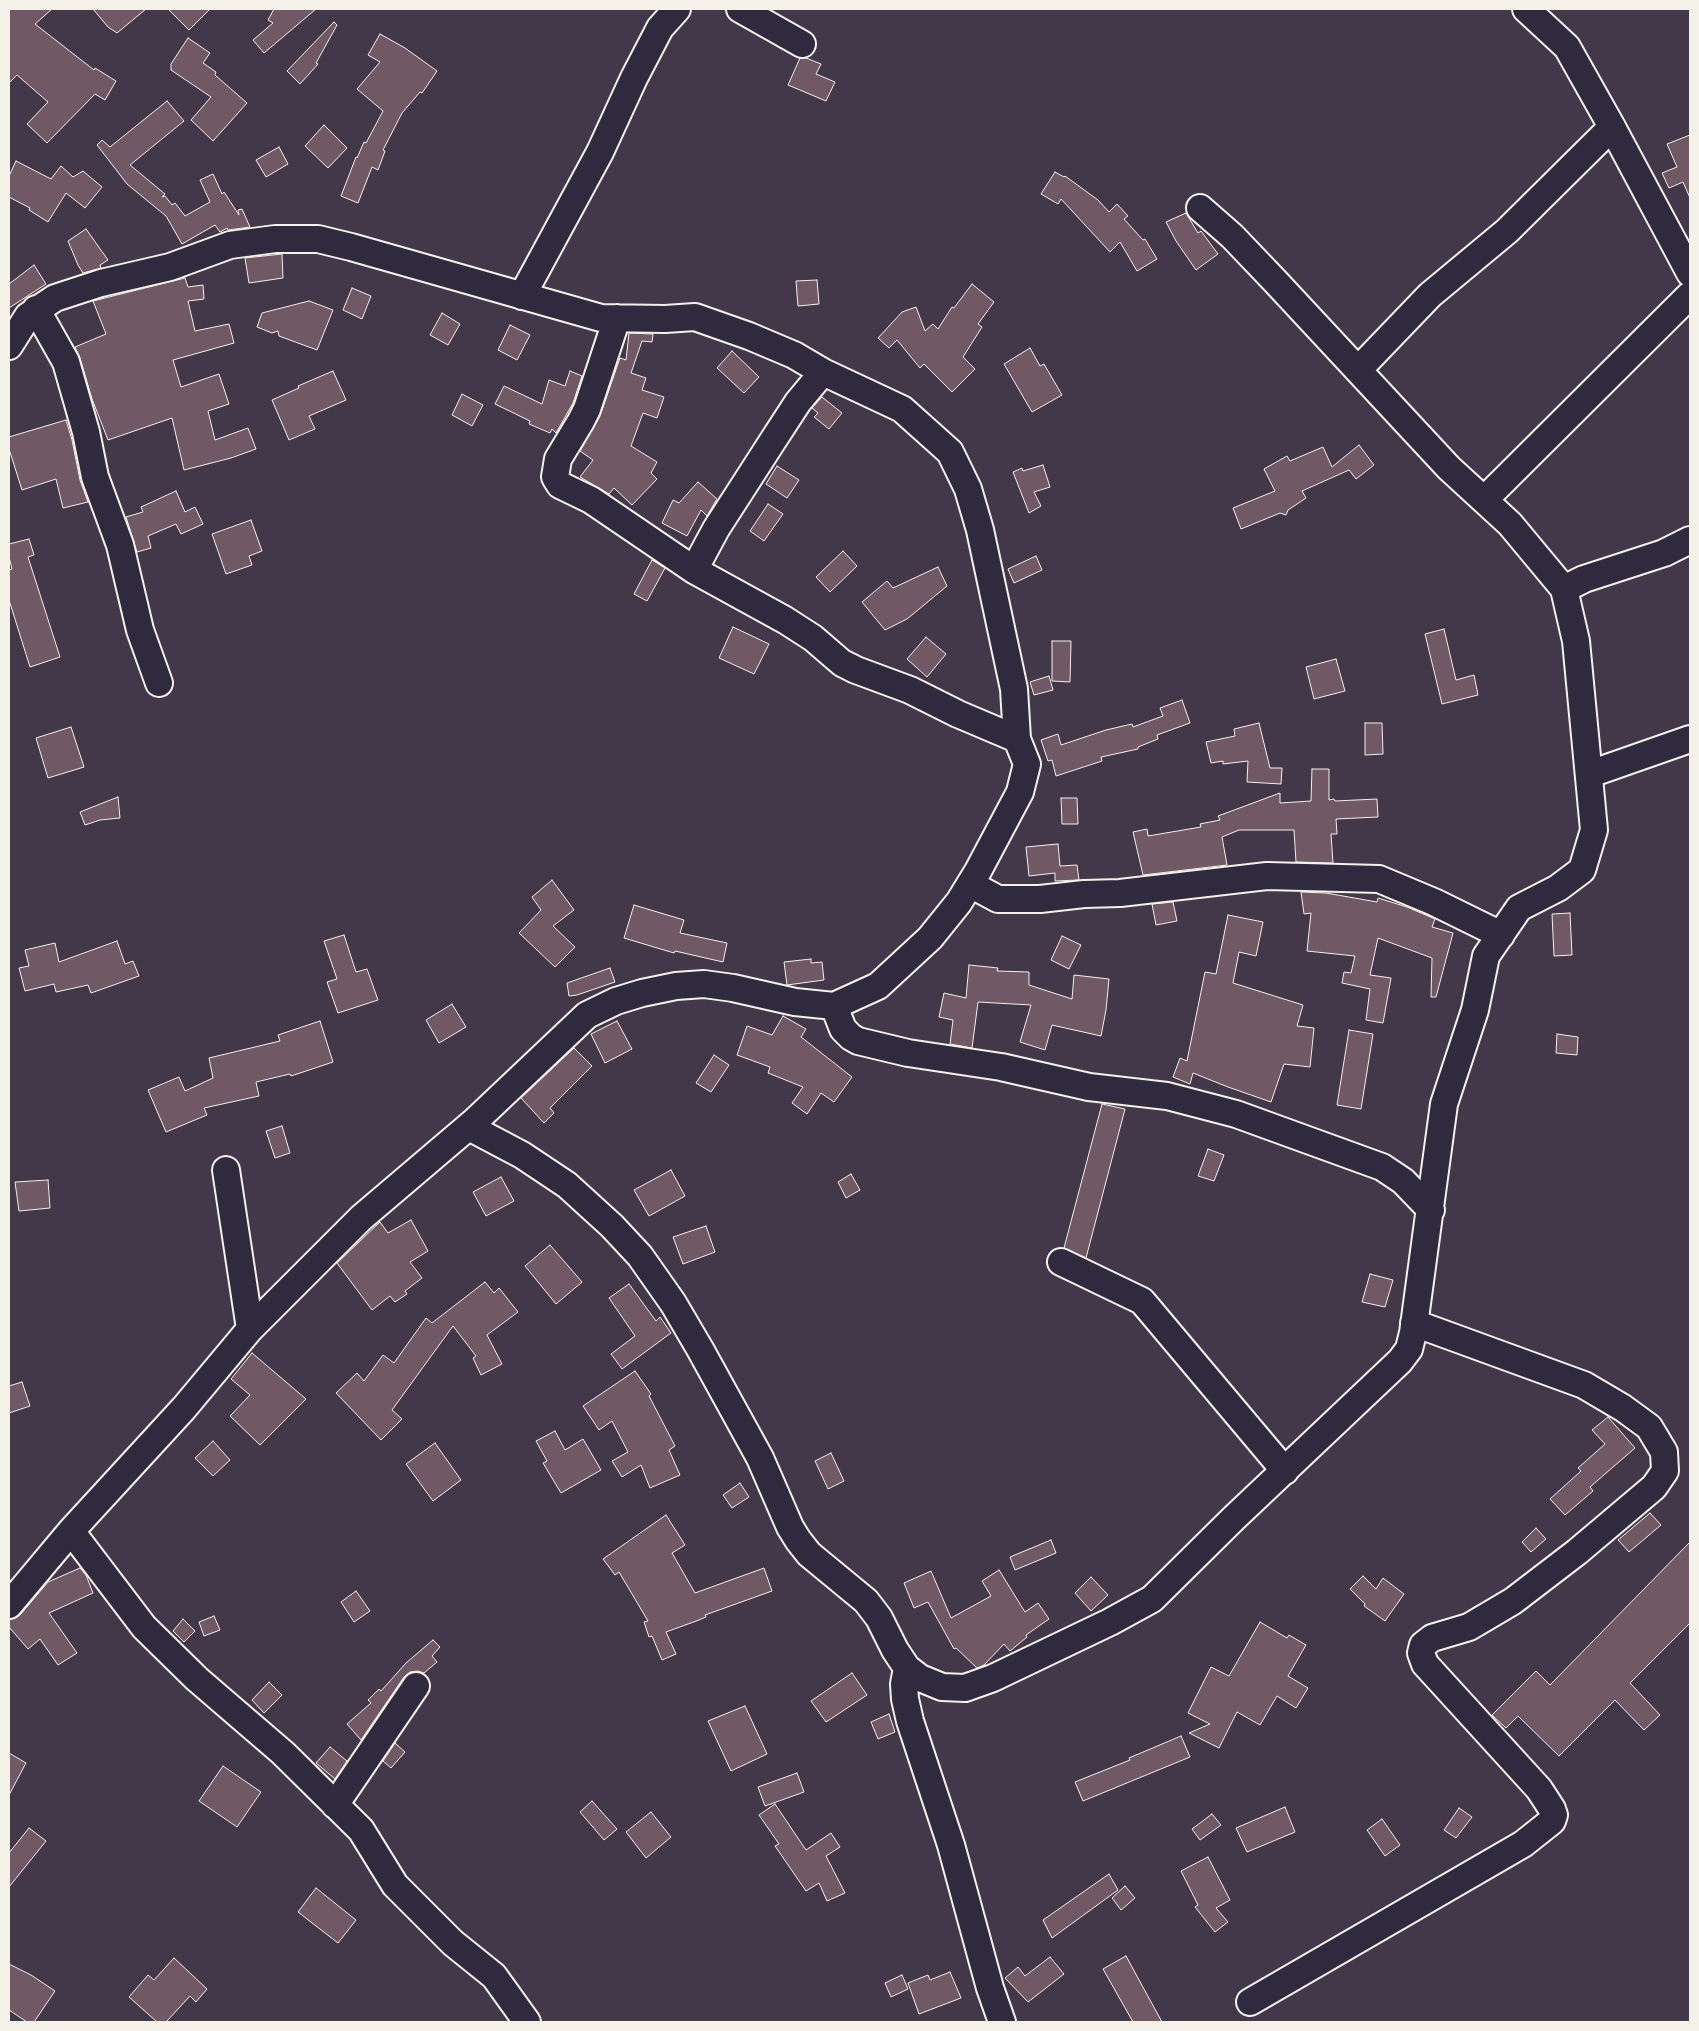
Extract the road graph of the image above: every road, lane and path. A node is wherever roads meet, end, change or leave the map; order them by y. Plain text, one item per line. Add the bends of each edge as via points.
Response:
1 (677, 9) edge
2 (740, 9) edge
3 (1526, 9) edge
4 (802, 44) dead end
5 (1612, 127) junction
6 (1200, 208) dead end
7 (1690, 273) edge
8 (1690, 295) edge
9 (522, 296) junction
10 (36, 309) junction
11 (617, 318) junction
12 (9, 346) edge
13 (1358, 370) junction
14 (823, 372) junction
15 (1484, 500) junction
16 (1690, 540) edge
17 (694, 570) junction
18 (1564, 589) junction
19 (159, 683) dead end
20 (1017, 739) junction
21 (1690, 739) edge
22 (1590, 774) junction
23 (970, 884) junction
24 (1501, 935) junction
25 (834, 1006) junction
26 (469, 1127) junction
27 (226, 1170) dead end
28 (1431, 1210) junction
29 (1061, 1262) dead end
30 (1414, 1323) junction
31 (250, 1328) junction
32 (1285, 1471) junction
33 (71, 1531) junction
34 (9, 1605) edge
35 (907, 1668) junction
36 (416, 1686) dead end
37 (336, 1805) junction
38 (1250, 2002) dead end
39 (527, 2022) edge
40 (1002, 2022) edge

1 - 9 street via 660,28 600,152
2 - 4 street
3 - 5 street via 1567,47
5 - 7 street
5 - 13 street via 1507,231 1430,296
6 - 13 street via 1232,236
8 - 15 street
9 - 10 street via 318,239 275,238 230,245 170,267 101,283 55,298
9 - 11 street via 601,318
10 - 12 street
10 - 19 street via 66,362 95,477 120,545 140,630
11 - 14 street via 695,317 749,336
11 - 17 street via 587,409 558,459 555,477 560,485 591,500
13 - 15 street
14 - 17 street via 798,402 716,529
14 - 20 street via 902,409 950,452 968,489 980,530 1014,689
15 - 18 street via 1510,524
16 - 18 street via 1664,553 1584,579
17 - 20 street via 785,620 856,670 910,690
18 - 22 street via 1576,641
20 - 23 street via 1027,764 1020,792
21 - 22 street
22 - 24 street via 1594,830 1582,870 1558,888 1519,908
23 - 24 street via 998,899 1040,899 1120,894 1267,876 1379,879
23 - 25 street via 930,938 891,976 878,986
24 - 28 street via 1486,956 1475,1010 1444,1104
25 - 26 street via 795,1002 704,984 668,988 616,1000 600,1007 572,1028
25 - 28 street via 843,1029 858,1041 1089,1087 1167,1096 1236,1114 1382,1166 1403,1181
26 - 31 street via 361,1218
26 - 35 street via 522,1155 567,1185 640,1256 673,1302 760,1458 798,1540 809,1554 866,1601
27 - 31 street
28 - 30 street
29 - 32 street via 1142,1301
30 - 32 street via 1408,1349 1400,1361
30 - 38 street via 1584,1385 1649,1428 1664,1452 1665,1471 1647,1493 1513,1600 1469,1627 1432,1638 1423,1645 1421,1653 1425,1664 1539,1789 1552,1809 1552,1821 1523,1844
31 - 33 street via 184,1408
32 - 35 street via 1152,1599 1134,1610 993,1678 965,1688 942,1687 920,1678
33 - 34 street
33 - 37 street via 144,1627
35 - 40 street via 904,1684 910,1721 951,1845
36 - 37 street
37 - 39 street via 361,1830 395,1885 453,1943 494,1976

